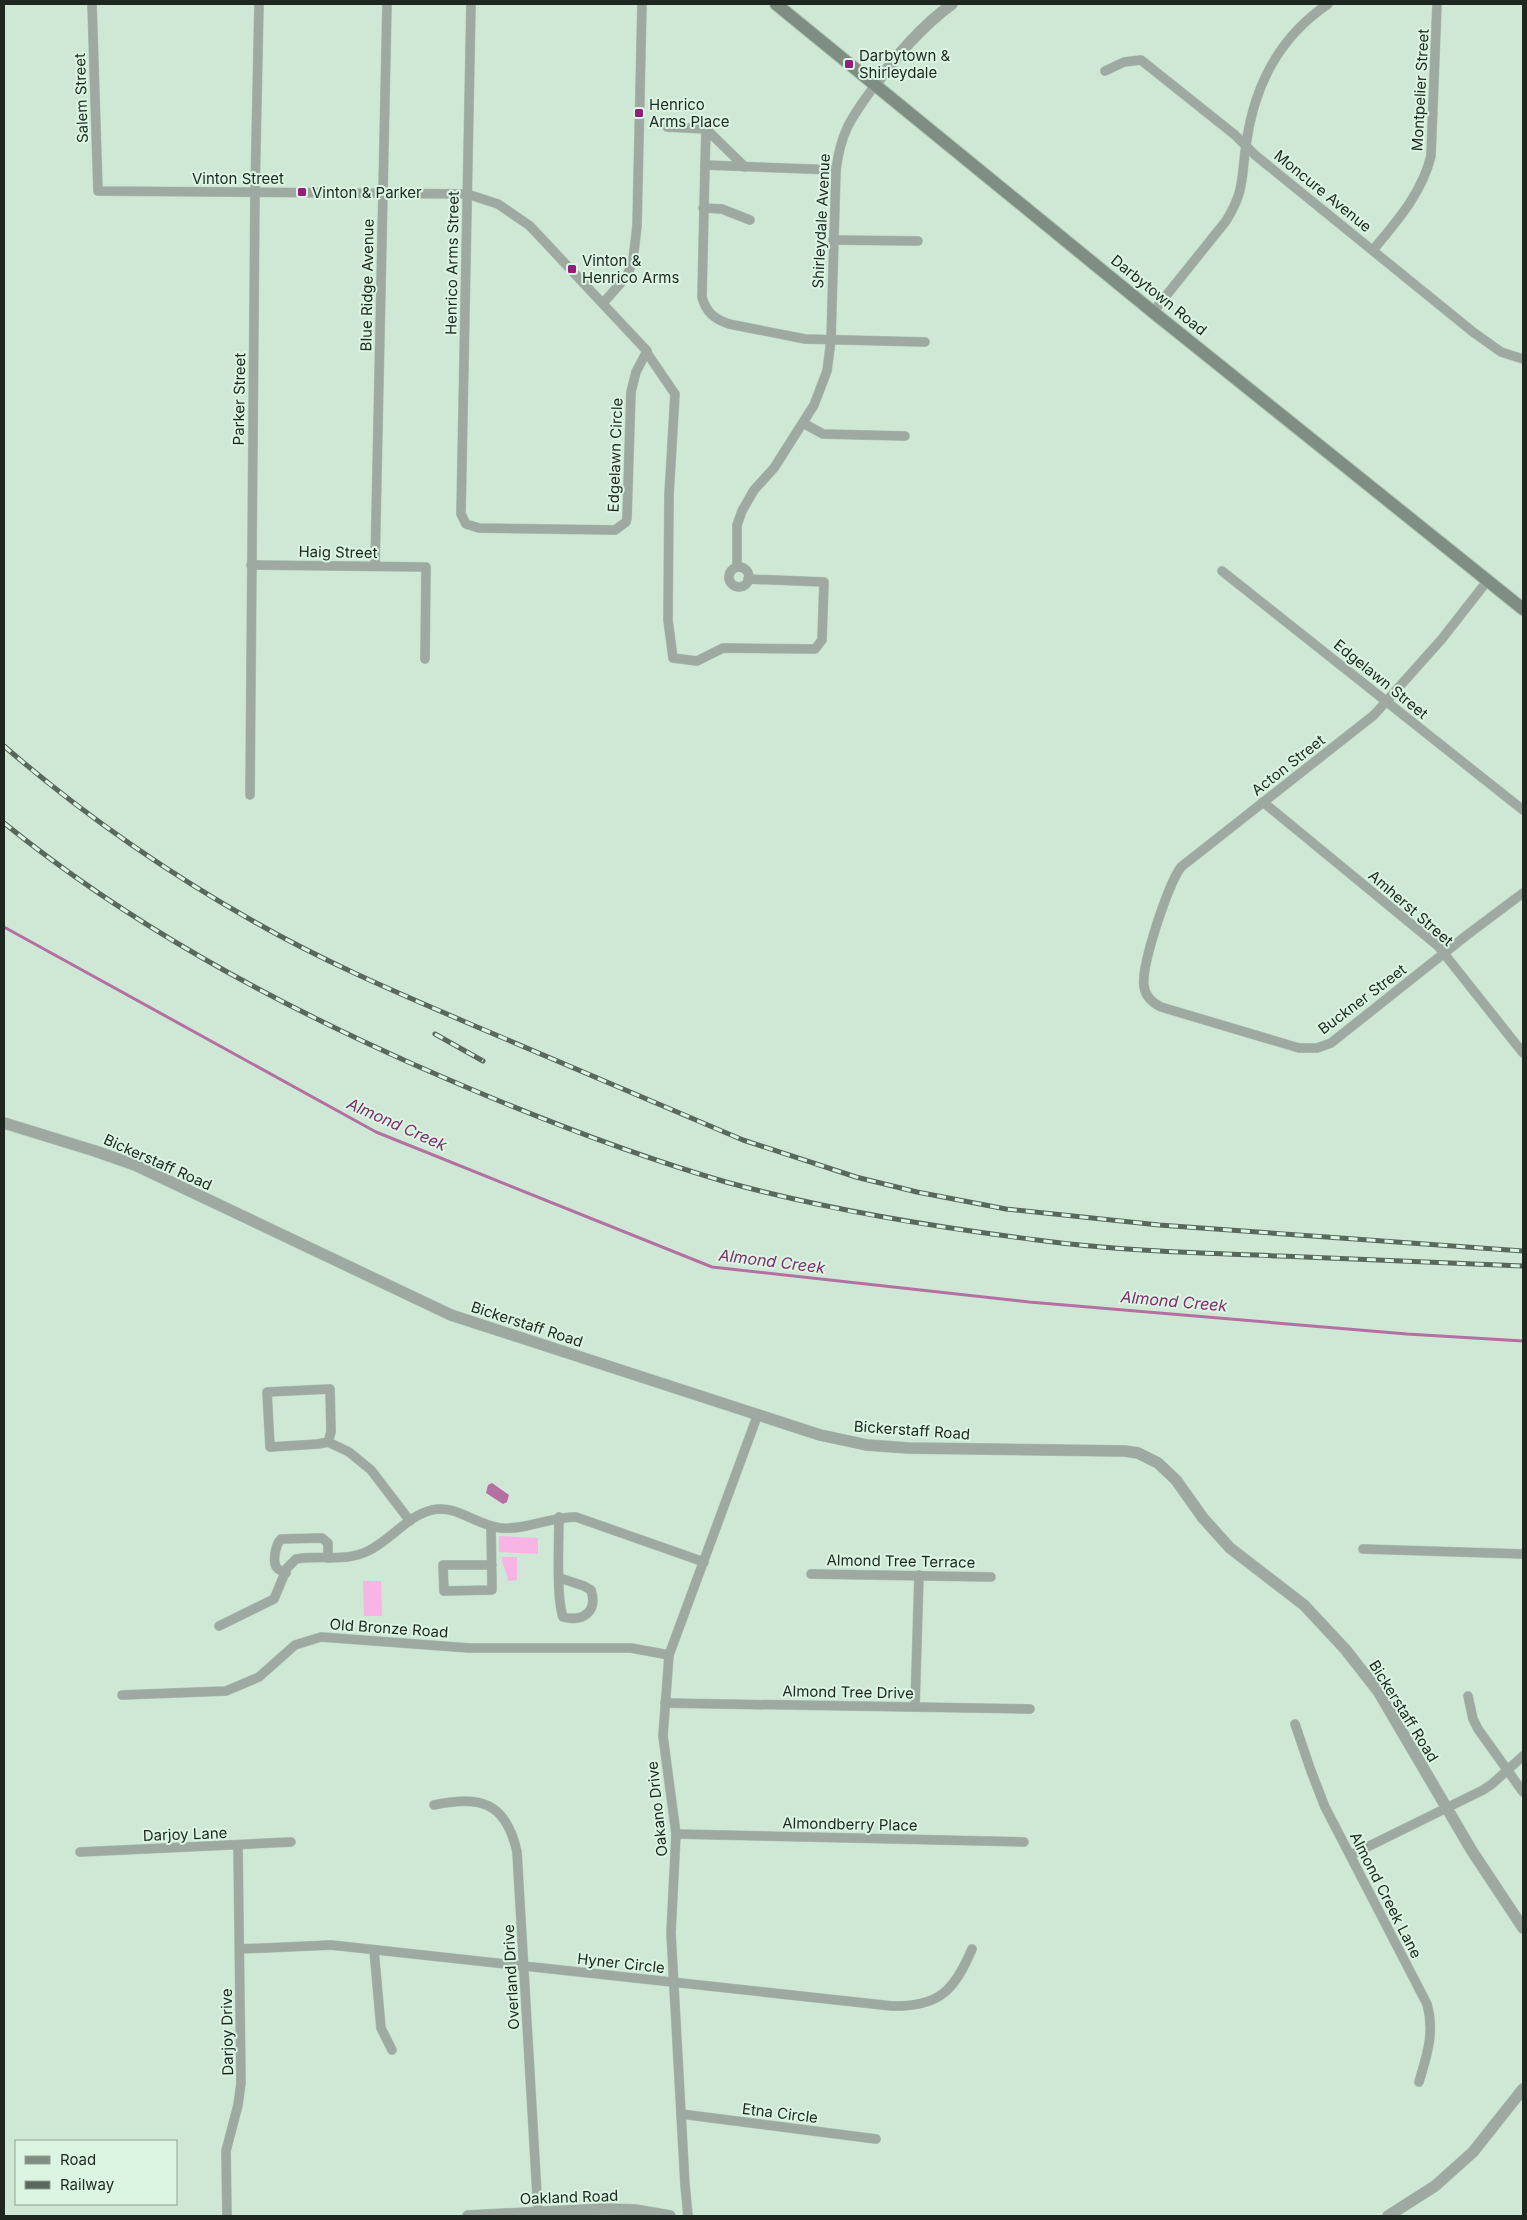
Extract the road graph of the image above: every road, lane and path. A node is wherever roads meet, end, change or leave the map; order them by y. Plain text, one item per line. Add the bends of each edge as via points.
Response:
1 (92, 4) edge
2 (259, 4) edge
3 (387, 4) edge
4 (471, 4) edge
5 (642, 4) edge
6 (776, 4) edge
7 (952, 4) edge
8 (1328, 4) edge
9 (1437, 4) edge
10 (1104, 70) dead end
11 (875, 85) junction
12 (667, 127) dead end
13 (706, 128) junction
14 (1246, 146) junction
15 (705, 165) junction
16 (745, 167) junction
17 (836, 170) junction
18 (98, 191) joint
19 (255, 192) junction
20 (382, 193) junction
21 (467, 194) junction
22 (704, 208) junction
23 (750, 220) dead end
24 (833, 240) junction
25 (918, 241) dead end
26 (1373, 250) junction
27 (604, 302) junction
28 (1153, 312) junction
29 (831, 340) junction
30 (925, 342) dead end
31 (647, 352) junction
32 (1523, 359) edge
33 (803, 423) junction
34 (905, 436) dead end
35 (465, 521) joint
36 (251, 565) junction
37 (375, 566) junction
38 (737, 567) junction
39 (1222, 571) dead end
40 (748, 579) junction
41 (1488, 580) junction
42 (1523, 609) edge
43 (425, 659) dead end
44 (1387, 701) junction
45 (250, 796) dead end
46 (1263, 802) junction
47 (1523, 810) edge
48 (1523, 893) edge
49 (1444, 953) junction
50 (1144, 989) joint
51 (1523, 1053) edge
52 (4, 1123) edge
53 (758, 1414) junction
54 (328, 1442) junction
55 (559, 1517) junction
56 (410, 1521) junction
57 (491, 1526) junction
58 (1363, 1549) dead end
59 (1523, 1554) edge
60 (328, 1558) junction
61 (704, 1562) junction
62 (492, 1565) junction
63 (286, 1573) junction
64 (811, 1574) dead end
65 (919, 1575) junction
66 (991, 1577) dead end
67 (560, 1578) junction
68 (218, 1626) dead end
69 (669, 1655) junction
70 (122, 1695) dead end
71 (1468, 1696) dead end
72 (665, 1703) junction
73 (915, 1707) junction
74 (1030, 1709) dead end
75 (1296, 1724) dead end
76 (1523, 1756) edge
77 (1507, 1770) junction
78 (1523, 1792) edge
79 (434, 1805) dead end
80 (1447, 1808) junction
81 (676, 1834) junction
82 (291, 1842) dead end
83 (1024, 1842) dead end
84 (238, 1846) junction
85 (80, 1852) dead end
86 (1351, 1855) junction
87 (1523, 1928) edge
88 (240, 1949) junction
89 (972, 1949) dead end
90 (374, 1950) junction
91 (524, 1966) junction
92 (674, 1982) junction
93 (392, 2050) dead end
94 (1418, 2082) dead end
95 (1523, 2089) edge
96 (681, 2114) junction
97 (876, 2139) dead end
98 (538, 2212) junction
99 (227, 2216) edge
100 (468, 2216) edge
101 (670, 2216) edge
102 (688, 2216) edge
103 (1388, 2216) edge

1 - 18 street, Salem Street
2 - 19 street, Parker Street
3 - 20 street, Blue Ridge Avenue
4 - 21 street, Henrico Arms Street
5 - 27 street via 637,226 633,260 627,276
6 - 11 main road, Darbytown Road
7 - 11 street, Shirleydale Avenue via 911,39
8 - 14 street via 1286,42 1272,64 1254,104
9 - 26 street, Montpelier Street via 1431,156 1409,204
10 - 14 street, Moncure Avenue via 1140,60
11 - 17 street, Shirleydale Avenue via 845,130
11 - 28 main road, Darbytown Road
12 - 13 street
13 - 15 street
13 - 16 street
14 - 26 street, Moncure Avenue
14 - 28 street via 1242,186 1234,208
15 - 16 street
15 - 22 street
16 - 17 street
17 - 24 street, Shirleydale Avenue
18 - 19 street, Vinton Street
19 - 20 street, Vinton Street
19 - 36 street, Parker Street
20 - 21 street, Vinton Street
20 - 37 street, Blue Ridge Avenue
21 - 27 street via 498,204 523,220
21 - 35 street, Henrico Arms Street via 461,514
22 - 23 street via 722,208
22 - 29 street via 702,297 707,310 729,324 806,339
24 - 25 street
24 - 29 street, Shirleydale Avenue
26 - 32 street, Moncure Avenue via 1473,332 1501,352
27 - 31 street
28 - 41 main road, Darbytown Road
29 - 30 street
29 - 33 street, Shirleydale Avenue via 828,371
31 - 35 street, Edgelawn Circle via 632,384 627,518 620,528 479,528 471,527
31 - 40 street via 675,394 669,495 668,620 673,658 697,661 723,648 815,649 822,640 824,582
33 - 34 street via 823,434
33 - 38 street, Shirleydale Avenue via 742,511 737,525
36 - 37 street, Haig Street
36 - 45 street, Parker Street
37 - 43 street, Haig Street via 426,567
38 - 40 street via 746,570
38 - 40 street via 729,574 732,584 742,587
39 - 44 street, Edgelawn Street
41 - 42 main road, Darbytown Road
41 - 44 street, Acton Street
44 - 46 street, Acton Street
44 - 47 street, Edgelawn Street
46 - 49 street, Amherst Street
46 - 50 street, Acton Street via 1195,854 1175,876 1156,929 1145,971
48 - 49 street, Buckner Street
49 - 50 street, Buckner Street via 1331,1043 1317,1048 1299,1048 1161,1007
49 - 51 street, Amherst Street
52 - 53 street, Bickerstaff Road via 135,1165 451,1315
53 - 61 street, Oakano Drive
53 - 80 street, Bickerstaff Road via 820,1435 867,1445 1125,1451 1138,1453 1158,1463 1176,1480 1230,1548 1304,1605 1345,1649 1378,1691
54 - 54 street via 270,1447 267,1392 330,1389 331,1432
54 - 56 street via 349,1452 371,1470
55 - 57 street via 512,1528
55 - 61 street via 586,1519
55 - 67 street
56 - 57 street via 430,1510 445,1509
56 - 60 street via 369,1550 348,1557
57 - 62 street
58 - 59 street
60 - 63 street via 296,1559
60 - 63 street via 328,1543 322,1538 281,1538 276,1547 275,1565
61 - 69 street, Oakano Drive
62 - 62 street via 492,1590 444,1591 443,1566
63 - 68 street via 274,1599
64 - 65 street, Almond Tree Terrace
65 - 66 street, Almond Tree Terrace
65 - 73 street
67 - 67 street via 563,1617 573,1620 584,1618 592,1602 591,1590
69 - 70 street, Old Bronze Road via 631,1648 468,1648 321,1637 294,1645 259,1676 226,1691
69 - 72 street, Oakano Drive
71 - 77 street via 1478,1729
72 - 73 street, Almond Tree Drive
72 - 81 street, Oakano Drive via 665,1760
73 - 74 street, Almond Tree Drive
75 - 86 street, Almond Creek Lane via 1325,1807
76 - 77 street
77 - 78 street
77 - 80 street via 1492,1784
79 - 91 street, Overland Drive via 459,1800 480,1803 497,1812 511,1830 517,1852
80 - 86 street
80 - 87 street, Bickerstaff Road
81 - 83 street, Almondberry Place
81 - 92 street, Oakano Drive via 672,1933
82 - 84 street, Darjoy Lane
84 - 85 street, Darjoy Lane
84 - 88 street, Darjoy Drive
86 - 94 street, Almond Creek Lane via 1427,2004 1431,2038
88 - 90 street, Hyner Circle via 330,1945
88 - 99 street, Darjoy Drive via 242,2083 226,2151
89 - 92 street, Hyner Circle via 961,1974 946,1991 931,2001 913,2006
90 - 91 street, Hyner Circle
90 - 93 street via 381,2028
91 - 92 street, Hyner Circle
91 - 98 street, Overland Drive
92 - 96 street, Oakano Drive
95 - 103 street via 1473,2152 1435,2186
96 - 97 street, Etna Circle
96 - 102 street, Oakano Drive
98 - 100 street, Oakland Road
98 - 101 street, Oakland Road via 622,2209

